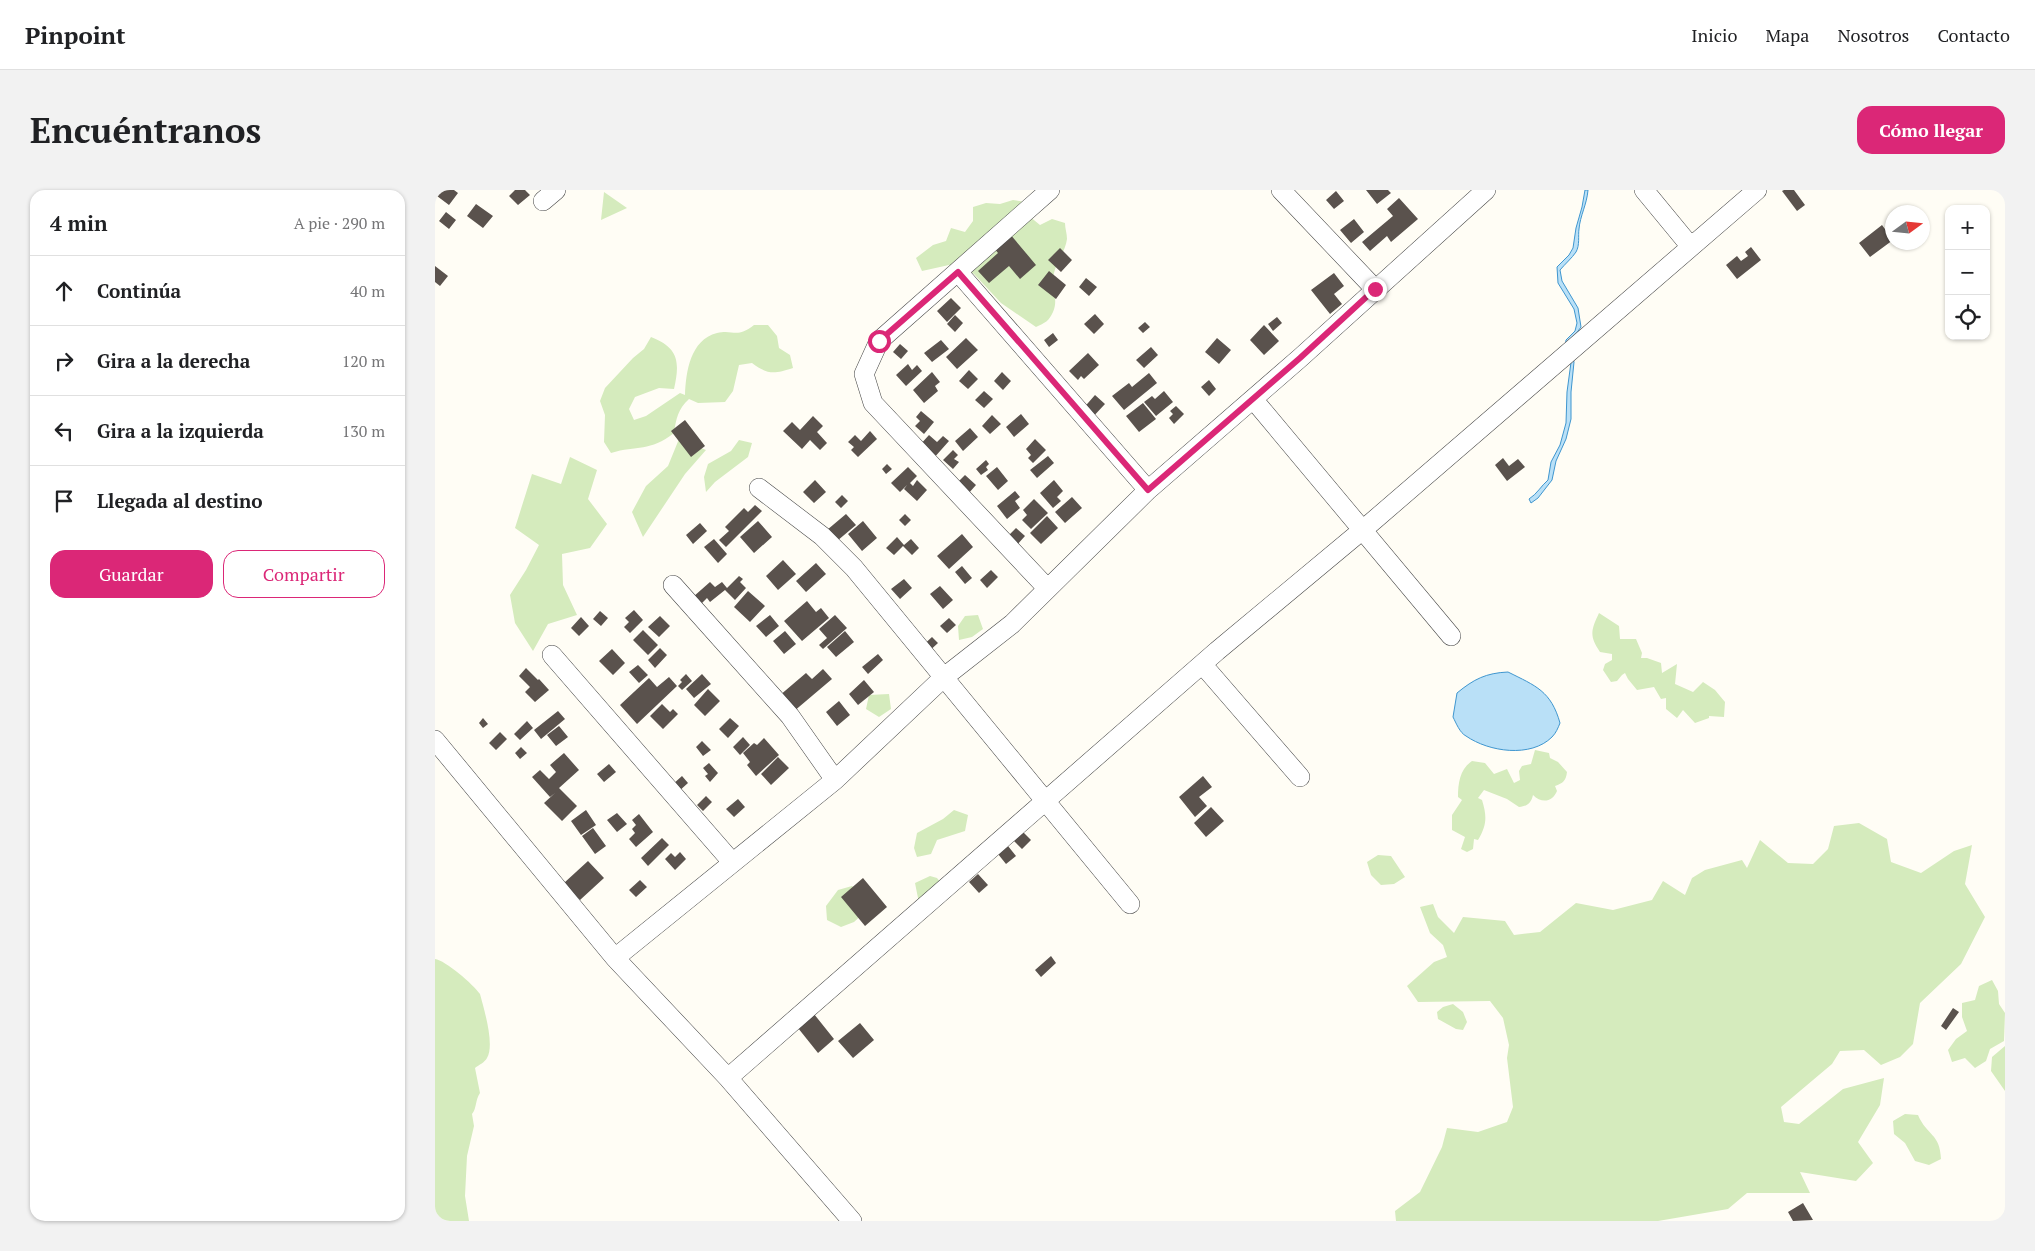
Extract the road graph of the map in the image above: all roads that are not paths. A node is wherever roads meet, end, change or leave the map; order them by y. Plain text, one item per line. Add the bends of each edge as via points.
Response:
1 (1050, 190) edge
2 (1281, 190) edge
3 (1644, 190) edge
4 (1757, 190) edge
5 (1480, 192) edge
6 (1691, 247) junction
7 (958, 272) junction
8 (1375, 289) junction
9 (1253, 399) junction
10 (759, 488) dead end
11 (1148, 490) junction
12 (1363, 529) junction
13 (673, 584) dead end
14 (1047, 588) junction
15 (1451, 636) dead end
16 (552, 655) dead end
17 (1202, 664) junction
18 (943, 678) junction
19 (435, 740) edge
20 (1300, 778) dead end
21 (835, 780) junction
22 (1045, 801) junction
23 (732, 862) junction
24 (1130, 904) dead end
25 (615, 958) junction
26 (728, 1078) junction
27 (852, 1221) edge

1 - 7 street
2 - 8 street
3 - 6 street
4 - 6 street
5 - 8 street
6 - 12 street
7 - 11 street
7 - 14 street via 879,341 864,374 873,402
8 - 9 street
9 - 11 street
9 - 12 street
10 - 18 street via 821,536 854,568
11 - 14 street
12 - 15 street
12 - 17 street
13 - 21 street via 790,716
14 - 18 street via 1012,624
16 - 23 street
17 - 20 street
17 - 22 street
18 - 21 street
18 - 22 street
19 - 25 street
21 - 23 street
22 - 24 street
22 - 26 street
23 - 25 street
25 - 26 street
26 - 27 street

